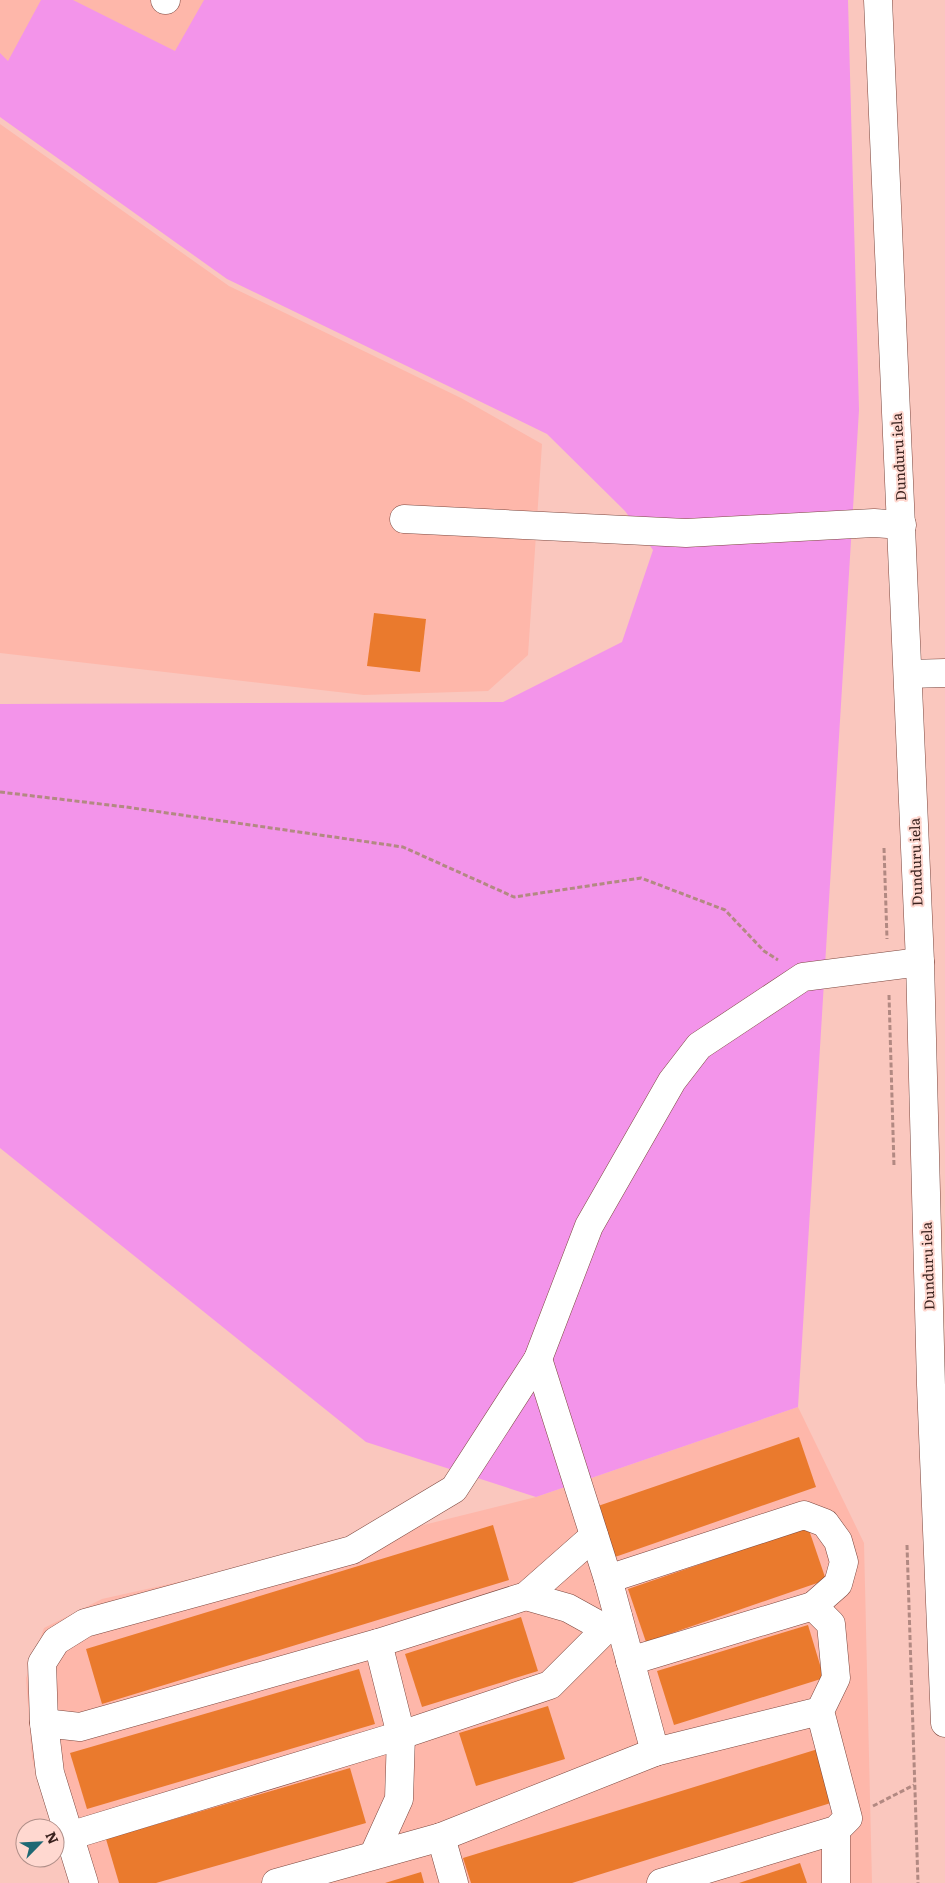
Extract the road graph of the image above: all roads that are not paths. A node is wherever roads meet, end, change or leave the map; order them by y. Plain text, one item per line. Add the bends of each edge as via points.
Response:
1 (878, 0) edge
2 (404, 519) dead end
3 (902, 525) junction
4 (945, 673) edge
5 (908, 674) junction
6 (920, 962) junction
7 (538, 1359) junction
8 (938, 1383) edge
9 (594, 1536) junction
10 (941, 1547) edge
11 (608, 1579) junction
12 (526, 1596) junction
13 (814, 1606) junction
14 (612, 1623) junction
15 (378, 1643) junction
16 (630, 1661) junction
17 (820, 1711) junction
18 (945, 1714) edge
19 (44, 1723) junction
20 (945, 1723) edge
21 (401, 1735) junction
22 (654, 1752) junction
23 (399, 1800) junction
24 (842, 1824) junction
25 (69, 1836) junction
26 (433, 1839) junction
27 (374, 1854) junction
28 (84, 1883) edge
29 (276, 1883) edge
30 (454, 1883) edge
31 (661, 1883) edge
32 (836, 1883) edge

1 - 3 street, Dunduru iela
2 - 3 street via 686,533 874,523
3 - 5 street, Dunduru iela
4 - 5 street
5 - 6 street, Dunduru iela
6 - 7 street via 803,977 700,1046 672,1081 589,1226
6 - 8 street, Dunduru iela
7 - 9 street
7 - 19 street via 454,1489 352,1550 85,1623 56,1641 42,1663
8 - 10 street, Dunduru iela
9 - 11 street
9 - 12 street
10 - 18 street, Dunduru iela
11 - 13 street via 804,1515 825,1523 838,1541 844,1562 838,1584
11 - 14 street
12 - 14 street
12 - 15 street
13 - 16 street
13 - 17 street via 830,1624 836,1678
14 - 16 street
14 - 21 street via 550,1686
15 - 19 street via 80,1727
15 - 21 street
16 - 22 street
17 - 22 street
17 - 24 street
18 - 20 street, Dunduru iela
19 - 25 street via 50,1774
21 - 23 street
21 - 25 street
22 - 26 street
23 - 26 street
23 - 27 street
24 - 31 street
24 - 32 street
25 - 28 street
26 - 27 street
26 - 30 street
27 - 29 street

